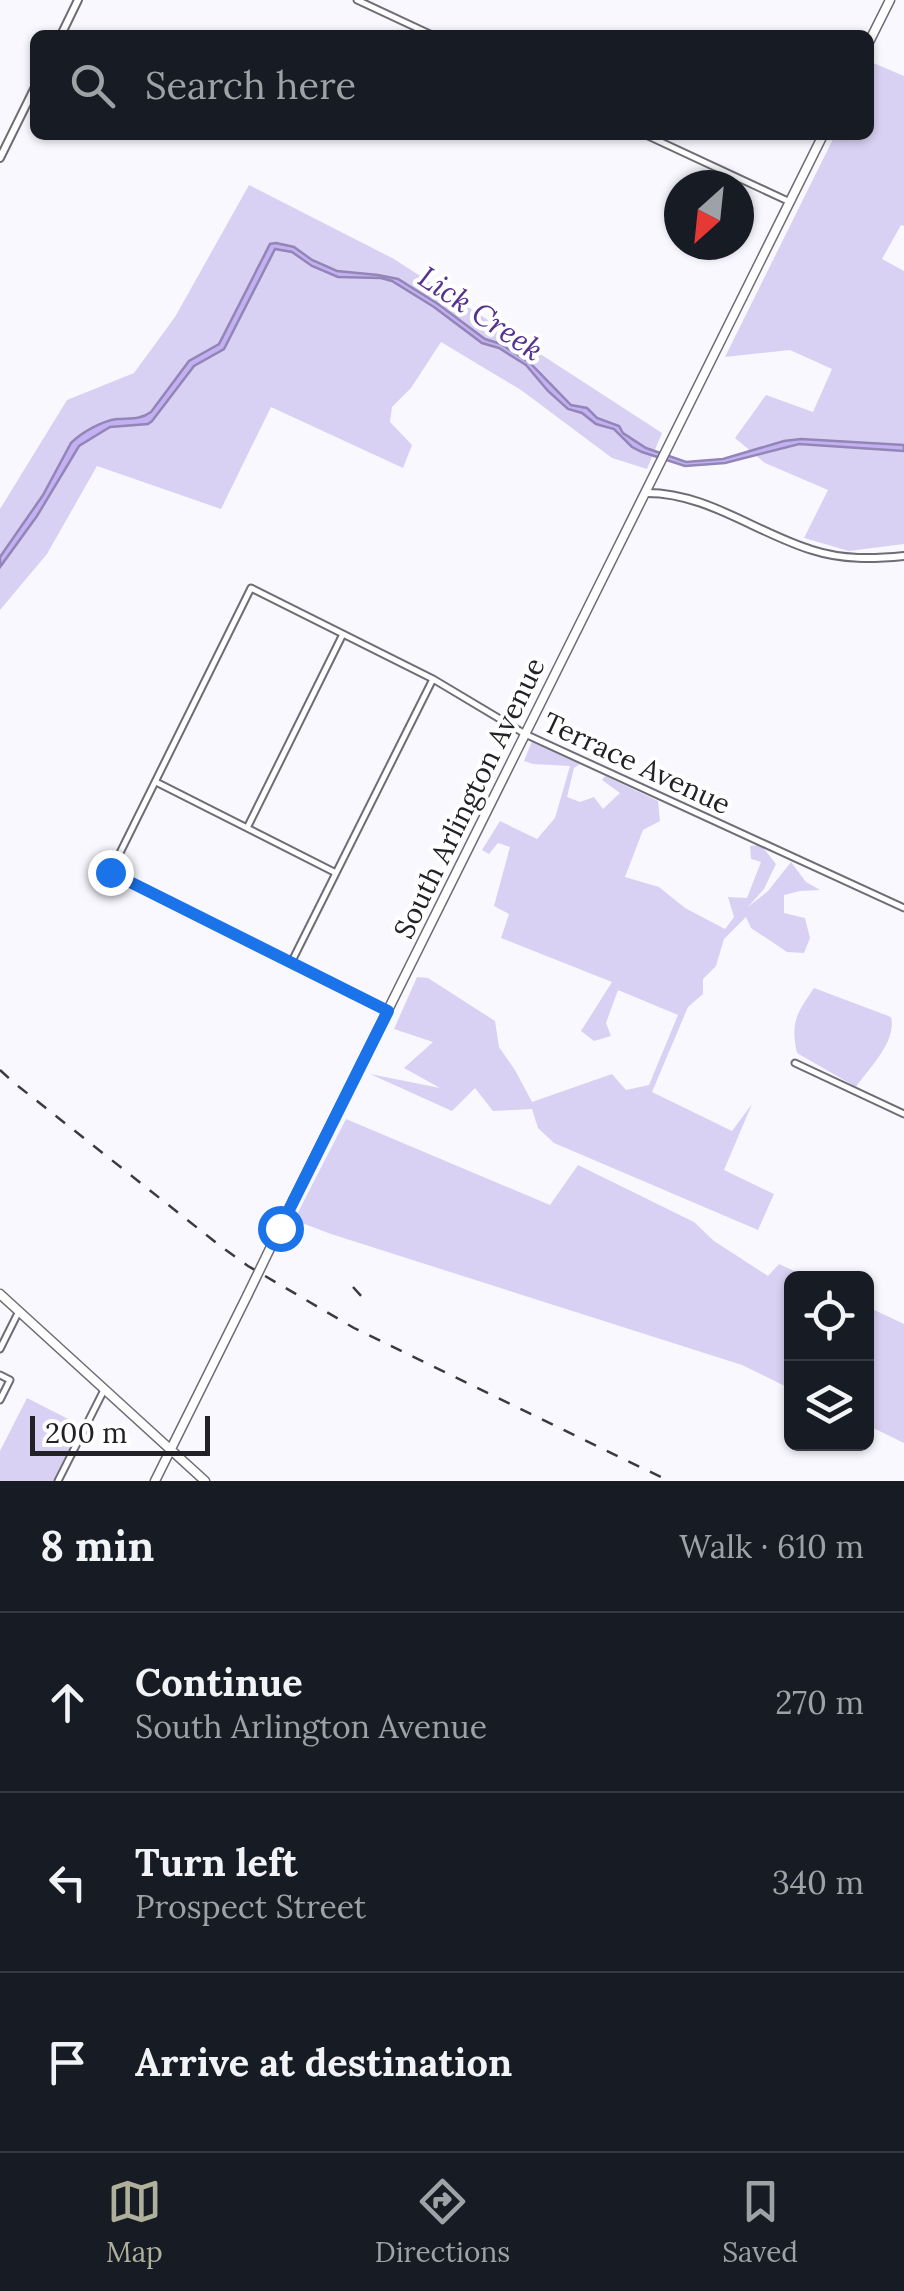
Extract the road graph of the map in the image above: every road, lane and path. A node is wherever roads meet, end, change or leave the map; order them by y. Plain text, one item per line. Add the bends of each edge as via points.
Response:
1 (78, 0) edge
2 (357, 0) edge
3 (890, 0) edge
4 (63, 30) edge
5 (421, 30) edge
6 (874, 32) edge
7 (30, 97) edge
8 (657, 140) edge
9 (821, 140) edge
10 (0, 158) edge
11 (790, 202) junction
12 (646, 493) junction
13 (904, 556) edge
14 (342, 634) junction
15 (433, 680) junction
16 (526, 734) junction
17 (155, 782) junction
18 (246, 828) junction
19 (336, 872) junction
20 (904, 908) edge
21 (292, 963) junction
22 (388, 1011) junction
23 (795, 1062) dead end
24 (904, 1114) edge
25 (0, 1294) edge
26 (19, 1311) junction
27 (0, 1349) edge
28 (0, 1375) edge
29 (104, 1388) junction
30 (0, 1400) edge
31 (170, 1449) junction
32 (58, 1481) edge
33 (154, 1481) edge
34 (205, 1481) edge

1 - 4 street
2 - 5 street
3 - 6 main road
7 - 10 street
8 - 11 street
9 - 11 main road, South Arlington Avenue
11 - 12 main road, South Arlington Avenue
12 - 13 street via 697,501 822,553
12 - 16 main road, South Arlington Avenue
14 - 15 street, Terrace Avenue
14 - 17 street, Terrace Avenue via 252,588
14 - 18 street
15 - 16 street, Terrace Avenue
15 - 19 street
16 - 20 street, Terrace Avenue
16 - 22 main road, South Arlington Avenue
17 - 18 street
17 - 21 street via 110,872
18 - 19 street
19 - 21 street
21 - 22 street
22 - 31 main road, South Arlington Avenue, bridge
23 - 24 street
25 - 26 main road
26 - 27 street
26 - 29 main road
28 - 30 street via 10,1380
29 - 31 main road
29 - 32 street
31 - 33 main road, South Arlington Avenue
31 - 34 main road

